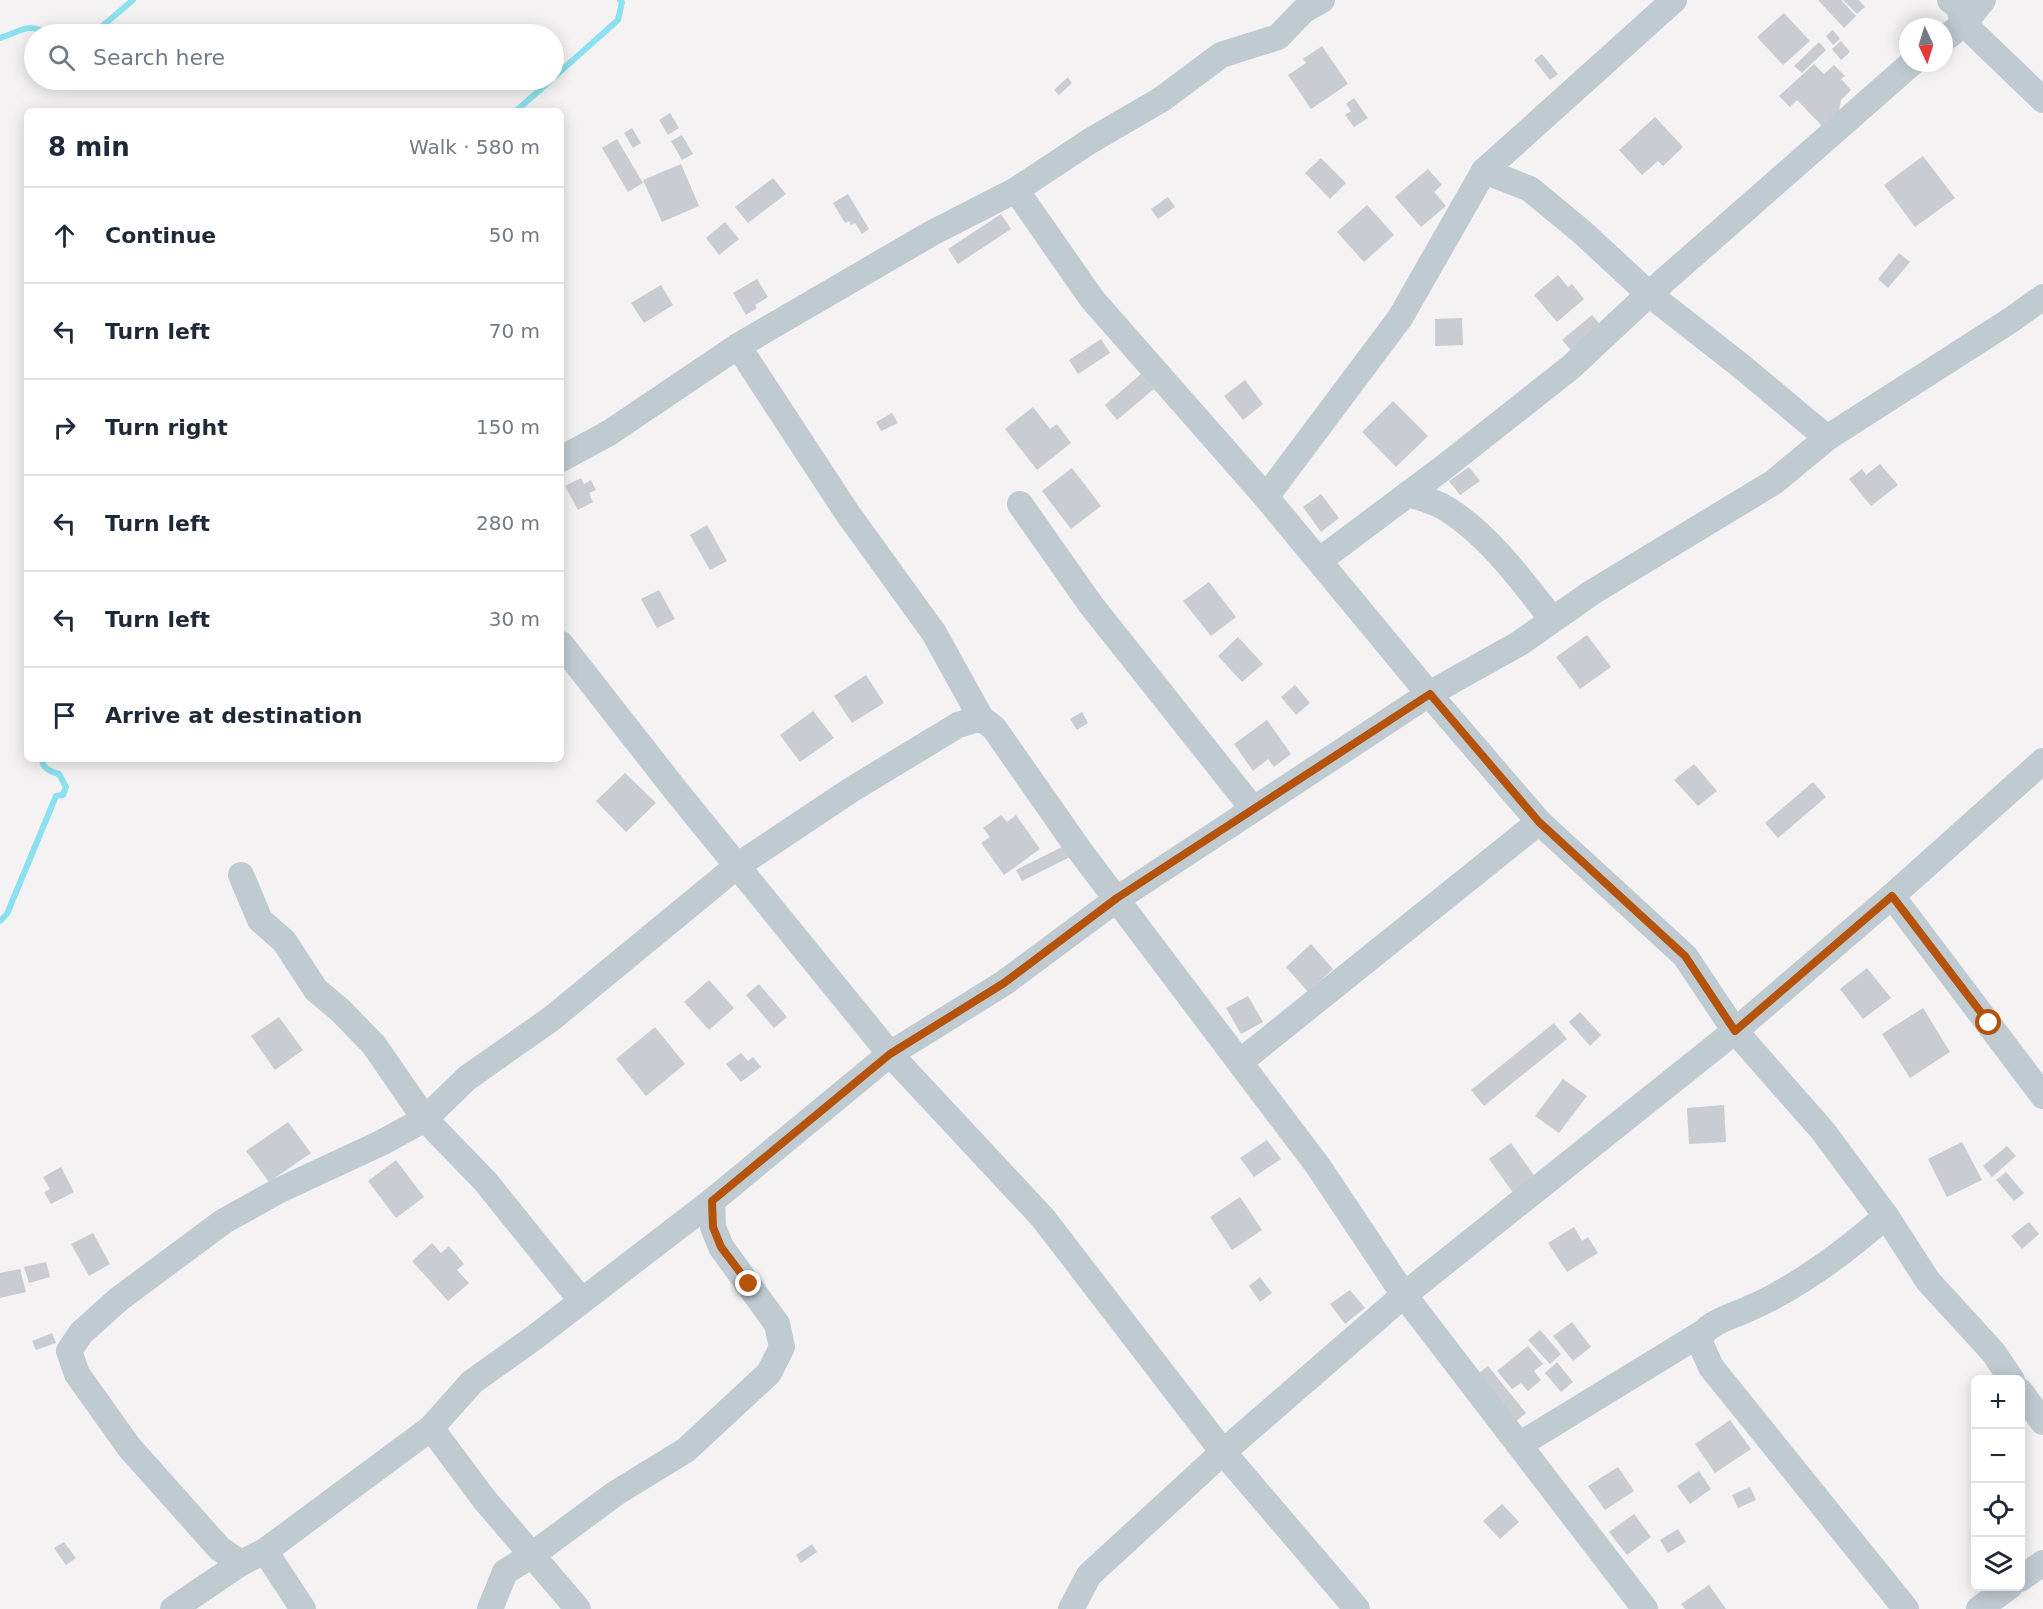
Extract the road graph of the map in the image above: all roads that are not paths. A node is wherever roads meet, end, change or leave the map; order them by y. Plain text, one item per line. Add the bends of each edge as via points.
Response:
1 (1322, 0) edge
2 (1674, 0) edge
3 (1950, 0) edge
4 (1983, 0) edge
5 (1954, 31) edge
6 (1902, 72) edge
7 (2043, 100) edge
8 (1484, 171) junction
9 (1016, 190) junction
10 (1649, 294) junction
11 (2043, 297) edge
12 (738, 346) junction
13 (1827, 438) junction
14 (564, 457) edge
15 (1408, 494) junction
16 (1266, 497) junction
17 (1020, 504) dead end
18 (1320, 560) junction
19 (1552, 619) junction
20 (564, 648) edge
21 (1430, 694) junction
22 (981, 718) junction
23 (2043, 761) edge
24 (1253, 809) junction
25 (1539, 822) junction
26 (737, 866) junction
27 (241, 875) dead end
28 (1892, 896) junction
29 (1117, 898) junction
30 (1735, 1031) junction
31 (890, 1054) junction
32 (1240, 1062) junction
33 (2038, 1079) edge
34 (425, 1119) junction
35 (712, 1201) junction
36 (1886, 1216) junction
37 (1404, 1295) junction
38 (581, 1300) junction
39 (1702, 1333) junction
40 (2008, 1375) edge
41 (2025, 1398) edge
42 (2043, 1422) edge
43 (431, 1428) junction
44 (1519, 1445) junction
45 (1223, 1452) junction
46 (265, 1551) junction
47 (532, 1555) junction
48 (242, 1563) junction
49 (2043, 1563) edge
50 (2025, 1576) edge
51 (2004, 1591) edge
52 (173, 1609) edge
53 (303, 1609) edge
54 (490, 1609) edge
55 (578, 1609) edge
56 (1071, 1609) edge
57 (1357, 1609) edge
58 (1645, 1609) edge
59 (1906, 1609) edge
60 (1979, 1609) edge

1 - 9 street via 1303,11 1278,37 1221,55 1162,99
2 - 8 street
3 - 5 street via 1958,6
4 - 5 street
5 - 7 street
6 - 10 street
8 - 10 street via 1530,189
8 - 16 street via 1400,318
9 - 12 street via 932,232
9 - 16 street via 1092,299
10 - 13 street
10 - 15 street via 1571,367
11 - 13 street
12 - 14 street via 609,433
12 - 22 street via 848,514 934,633
13 - 19 street via 1774,482
15 - 18 street
15 - 19 street via 1447,509 1483,538
16 - 18 street
17 - 24 street via 1091,605
18 - 21 street
19 - 21 street via 1520,643
20 - 26 street
21 - 24 street
21 - 25 street
22 - 26 street via 958,725
22 - 29 street via 994,728
23 - 28 street
24 - 29 street
25 - 30 street via 1685,956
25 - 32 street
26 - 31 street
26 - 34 street via 551,1019 467,1078
27 - 34 street via 260,920 284,941 315,990 374,1045
28 - 30 street
28 - 33 street
29 - 31 street via 1004,983
29 - 32 street
30 - 36 street via 1823,1131
30 - 37 street
31 - 35 street
31 - 45 street via 1042,1218
32 - 37 street via 1318,1166
34 - 38 street via 485,1181
34 - 48 street via 224,1221 118,1299 81,1333 69,1351 77,1374 129,1447 214,1542
35 - 38 street
35 - 47 street via 713,1227 721,1247 777,1324 782,1347 769,1373 686,1450 616,1493
36 - 39 street via 1850,1248 1775,1297
36 - 40 street via 1928,1281
37 - 44 street
37 - 45 street
38 - 43 street via 472,1382
39 - 44 street
39 - 59 street via 1699,1340 1711,1367
41 - 42 street
43 - 46 street
43 - 47 street
44 - 58 street
45 - 56 street via 1089,1575
45 - 57 street
46 - 48 street
46 - 53 street
47 - 54 street via 505,1572
47 - 55 street
48 - 52 street
49 - 50 street
51 - 60 street

